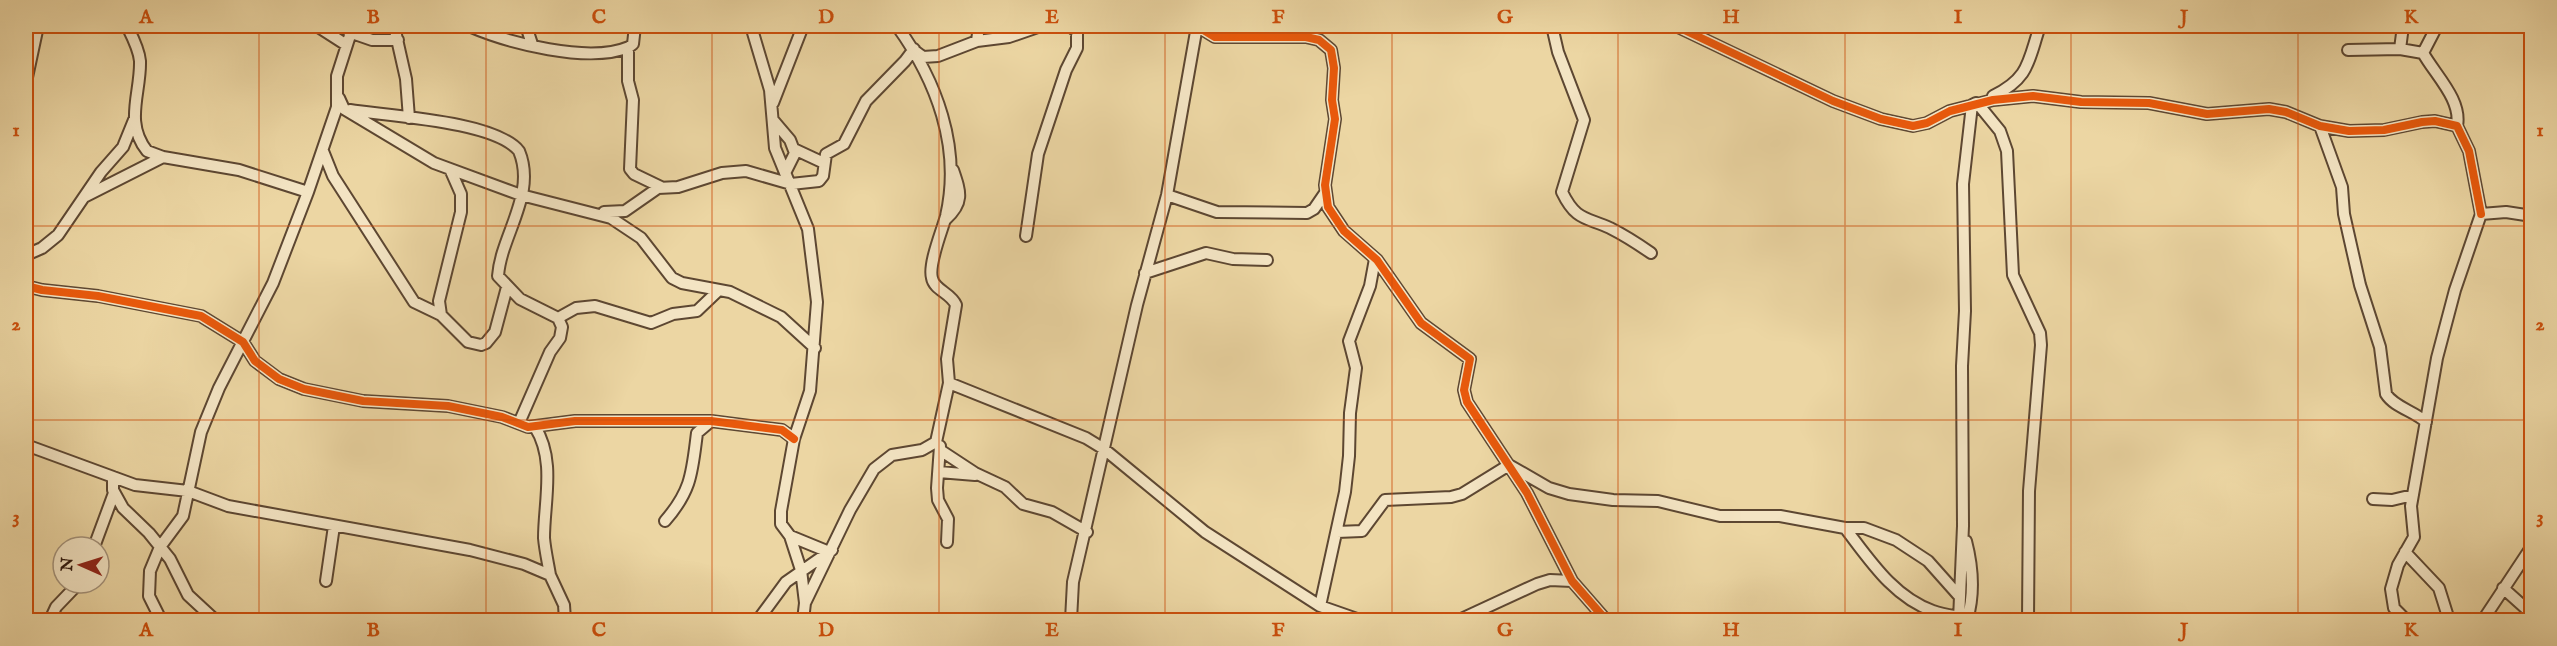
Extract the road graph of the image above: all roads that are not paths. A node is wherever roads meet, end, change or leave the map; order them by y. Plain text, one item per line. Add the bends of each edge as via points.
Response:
1 (38, 26) edge
2 (127, 26) edge
3 (317, 26) edge
4 (394, 26) edge
5 (469, 26) edge
6 (526, 26) edge
7 (635, 26) edge
8 (751, 26) edge
9 (803, 26) edge
10 (897, 26) edge
11 (979, 26) edge
12 (1041, 26) edge
13 (1070, 26) edge
14 (1197, 26) edge
15 (1552, 26) edge
16 (1676, 26) edge
17 (2040, 26) edge
18 (2403, 26) edge
19 (2438, 26) edge
20 (351, 28) edge
21 (398, 40) junction
22 (978, 41) junction
23 (345, 44) junction
24 (532, 44) junction
25 (628, 48) junction
26 (2400, 49) junction
27 (914, 50) junction
28 (2348, 50) dead end
29 (2423, 53) junction
30 (26, 82) edge
31 (338, 95) junction
32 (1975, 105) junction
33 (772, 106) junction
34 (344, 109) junction
35 (409, 118) junction
36 (134, 120) junction
37 (772, 120) junction
38 (2320, 126) junction
39 (2457, 126) junction
40 (794, 149) junction
41 (323, 151) junction
42 (164, 157) junction
43 (824, 162) junction
44 (450, 169) junction
45 (785, 173) junction
46 (791, 184) junction
47 (661, 187) junction
48 (308, 192) junction
49 (1325, 193) junction
50 (521, 195) junction
51 (1167, 195) junction
52 (86, 196) junction
53 (596, 212) junction
54 (2481, 214) junction
55 (2532, 216) edge
56 (1026, 236) dead end
57 (1651, 253) dead end
58 (26, 255) edge
59 (1375, 259) junction
60 (1267, 260) dead end
61 (1145, 273) junction
62 (26, 286) edge
63 (507, 287) junction
64 (719, 290) junction
65 (441, 315) junction
66 (558, 318) junction
67 (243, 342) junction
68 (815, 348) junction
69 (949, 383) junction
70 (711, 422) junction
71 (800, 422) junction
72 (2426, 422) junction
73 (519, 423) junction
74 (535, 428) junction
75 (782, 429) junction
76 (940, 431) junction
77 (1107, 432) junction
78 (1086, 438) junction
79 (794, 439) junction
80 (26, 445) edge
81 (1104, 449) junction
82 (940, 450) junction
83 (1509, 465) junction
84 (939, 472) junction
85 (981, 476) junction
86 (113, 477) junction
87 (188, 491) junction
88 (114, 493) junction
89 (2413, 495) junction
90 (2373, 499) dead end
91 (665, 521) dead end
92 (334, 526) junction
93 (1963, 526) junction
94 (1845, 528) junction
95 (1087, 532) junction
96 (1337, 532) junction
97 (98, 535) edge
98 (790, 536) junction
99 (947, 542) dead end
100 (2532, 546) edge
101 (160, 547) junction
102 (830, 551) junction
103 (2406, 552) junction
104 (801, 570) junction
105 (550, 575) junction
106 (326, 581) dead end
107 (1572, 581) junction
108 (2504, 588) junction
109 (68, 595) edge
110 (1960, 599) junction
111 (805, 603) junction
112 (1320, 606) junction
113 (1941, 614) junction
114 (2532, 614) edge
115 (1965, 619) edge
116 (50, 621) edge
117 (161, 621) edge
118 (215, 621) edge
119 (565, 621) edge
120 (758, 621) edge
121 (803, 621) edge
122 (1071, 621) edge
123 (1360, 621) edge
124 (1459, 621) edge
125 (1606, 621) edge
126 (2028, 621) edge
127 (2406, 621) edge
128 (2449, 621) edge
129 (2484, 621) edge

1 - 30 street
2 - 36 street via 140,60
3 - 23 street
4 - 21 street
5 - 24 street
6 - 24 street
7 - 25 street via 633,44
8 - 33 street
9 - 33 street
10 - 27 street
11 - 22 street
12 - 22 street via 1009,37
13 - 56 street via 1077,32 1077,48 1038,154
14 - 49 street via 1215,37 1306,37 1319,40 1331,50 1335,119
14 - 51 street
15 - 57 street via 1584,120 1562,192 1587,221 1608,227
16 - 32 street via 1833,101 1894,123 1921,125 1950,111
17 - 32 street via 2022,77
18 - 26 street
19 - 29 street
20 - 21 street via 372,40
20 - 23 street
21 - 35 street
22 - 27 street via 938,56 922,57
23 - 31 street
24 - 25 street via 583,55
25 - 47 street via 628,81 633,100 630,169
26 - 28 street
26 - 29 street
27 - 43 street via 870,96 844,144 826,154
27 - 69 street via 934,88 949,147 945,220 931,271 935,285 956,304 947,359
29 - 39 street via 2454,101 2459,117
31 - 34 street
31 - 41 street
32 - 38 street via 2033,96 2081,102 2149,103 2207,114 2266,109 2286,112
32 - 93 street via 1963,184
32 - 126 street via 2000,131 2007,151 2013,275 2040,333 2029,491
33 - 37 street
34 - 35 street
34 - 44 street via 416,154
35 - 50 street via 462,127 515,146 522,158
36 - 42 street via 142,145
36 - 52 street via 123,147
37 - 40 street
37 - 45 street via 775,148
38 - 39 street via 2358,131 2422,122
38 - 72 street via 2342,187 2360,285 2380,347 2386,394
39 - 54 street via 2469,152
40 - 43 street
40 - 45 street
41 - 48 street
41 - 65 street via 333,176 406,294
42 - 48 street via 238,170
42 - 52 street
43 - 46 street via 819,181
44 - 50 street
44 - 65 street via 462,201 439,301
45 - 46 street
46 - 47 street via 738,171 722,172 678,187
46 - 68 street via 808,229 817,302
47 - 53 street via 625,211
48 - 67 street via 273,283
49 - 51 street via 1314,210 1306,213 1217,212
49 - 59 street via 1338,224
50 - 53 street
50 - 63 street via 498,270 499,280
51 - 61 street
52 - 58 street via 58,235
53 - 64 street via 641,238 672,278
54 - 55 street
54 - 72 street via 2450,309
59 - 83 street via 1421,323 1470,359 1464,390 1467,402
59 - 96 street via 1370,286 1349,341 1356,368 1349,456
60 - 61 street via 1206,254
61 - 77 street
62 - 67 street via 182,311 201,316
63 - 65 street via 495,332 486,344 468,342
63 - 66 street via 536,309
64 - 66 street via 696,311 673,314 651,323 596,306 576,308
64 - 68 street via 781,317
66 - 73 street via 562,327 560,338
67 - 73 street via 264,370 296,386 363,401 448,406
67 - 87 street via 201,432
68 - 71 street via 810,391
69 - 76 street
69 - 78 street
70 - 74 street via 575,422
70 - 75 street
70 - 91 street via 697,433 689,486 682,502
71 - 75 street
71 - 79 street
72 - 89 street
73 - 74 street
74 - 105 street via 545,449 544,540
75 - 79 street
76 - 82 street
76 - 102 street via 936,442 927,448 892,455 879,464 866,480
77 - 78 street
77 - 81 street
78 - 81 street
79 - 98 street via 781,511 782,524
80 - 86 street
81 - 95 street
81 - 112 street via 1205,532
82 - 84 street
82 - 85 street
83 - 94 street via 1549,488 1569,494 1658,501 1720,516 1780,516
83 - 96 street via 1462,494 1384,500 1362,531
83 - 107 street
84 - 85 street
84 - 99 street via 937,496 948,519
85 - 95 street via 1005,488 1023,504 1052,512
86 - 87 street
86 - 88 street
87 - 92 street via 228,506
87 - 101 street via 183,516
88 - 97 street
88 - 101 street
89 - 90 street
89 - 103 street via 2411,515 2415,530
92 - 105 street via 470,550
92 - 106 street
93 - 110 street
93 - 115 street via 1973,578
94 - 110 street via 1864,528 1896,540 1937,568
94 - 113 street via 1887,580 1916,603
95 - 122 street via 1073,582
96 - 112 street
98 - 102 street
98 - 104 street
100 - 108 street
101 - 117 street via 147,588
101 - 118 street via 188,595
102 - 104 street
102 - 111 street
103 - 127 street via 2391,589 2394,608
103 - 128 street via 2439,588
104 - 111 street
104 - 120 street via 786,582
105 - 119 street via 564,605
107 - 124 street via 1537,584
107 - 125 street
108 - 114 street
108 - 129 street
109 - 116 street
110 - 113 street
110 - 115 street
111 - 121 street
112 - 123 street
113 - 115 street

